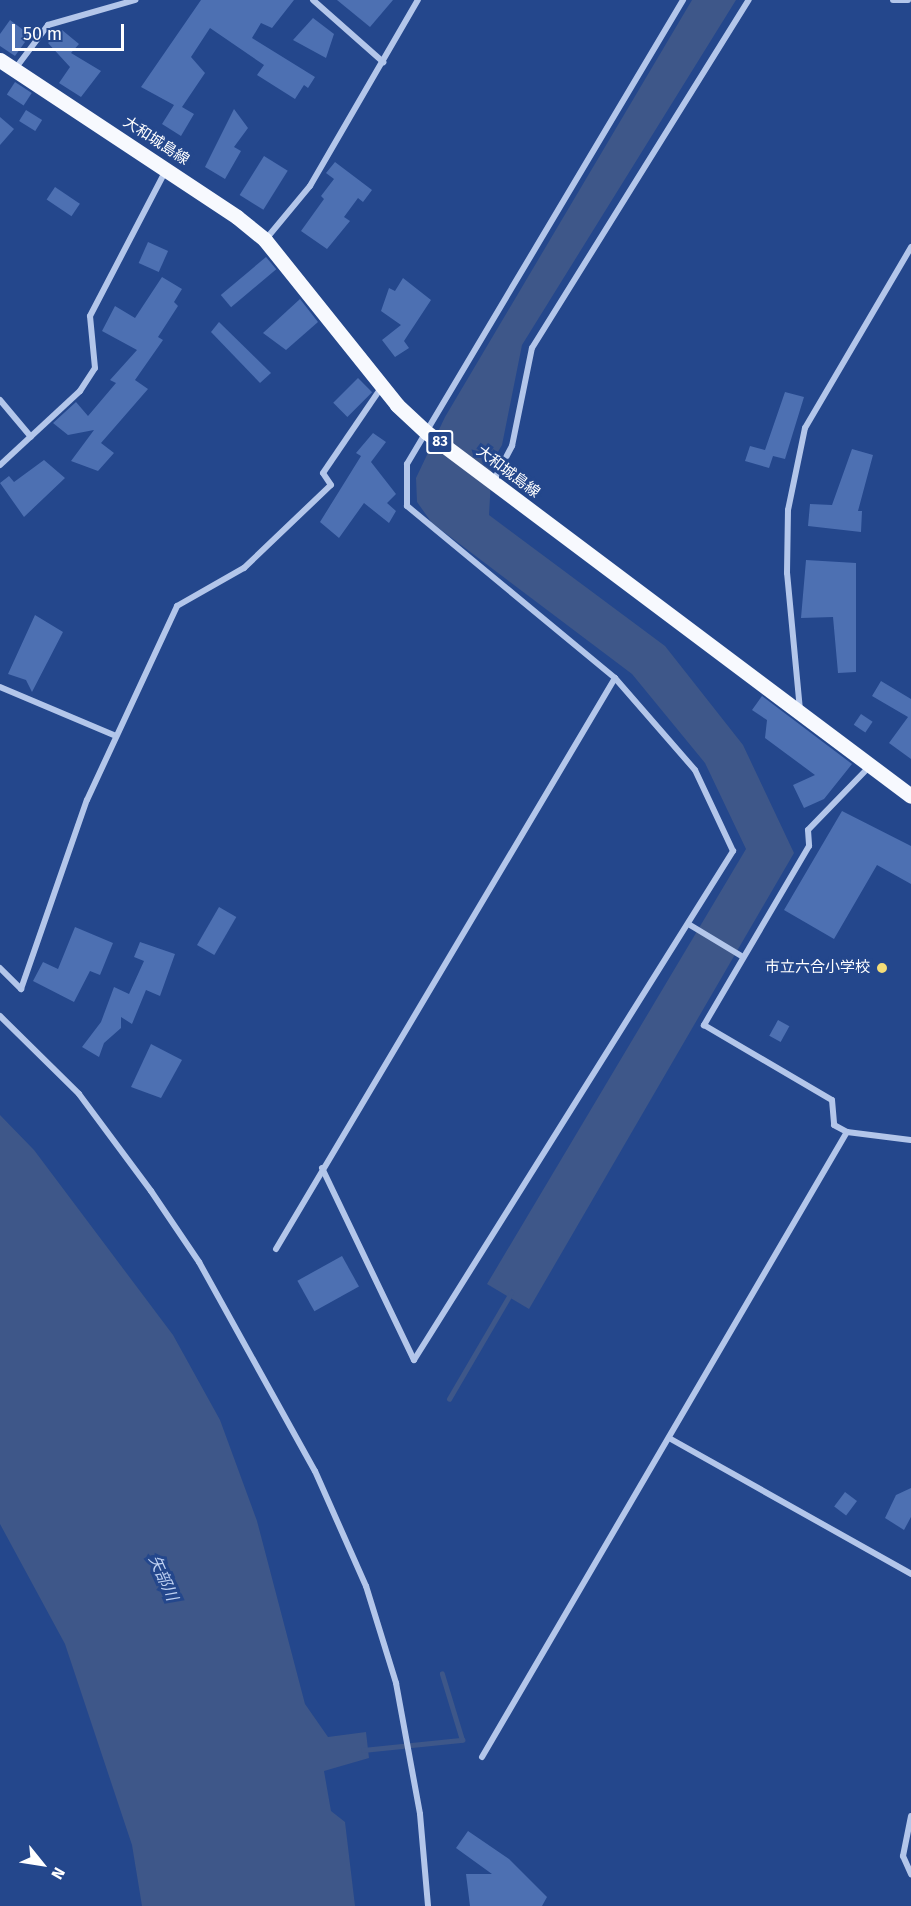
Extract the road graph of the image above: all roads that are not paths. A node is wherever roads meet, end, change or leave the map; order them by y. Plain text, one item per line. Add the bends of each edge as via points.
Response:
1 (135, 0) edge
2 (314, 0) edge
3 (418, 0) edge
4 (683, 0) edge
5 (749, 0) edge
6 (893, 0) edge
7 (908, 0) edge
8 (0, 60) edge
9 (383, 62) junction
10 (15, 70) junction
11 (166, 169) junction
12 (265, 240) junction
13 (911, 247) edge
14 (382, 387) junction
15 (0, 400) edge
16 (426, 432) junction
17 (31, 437) junction
18 (0, 465) edge
19 (492, 483) junction
20 (615, 678) junction
21 (0, 687) edge
22 (800, 712) junction
23 (116, 736) junction
24 (871, 766) junction
25 (911, 796) edge
26 (690, 925) junction
27 (742, 957) junction
28 (0, 968) edge
29 (0, 1016) edge
30 (847, 1132) junction
31 (911, 1140) edge
32 (322, 1168) junction
33 (276, 1249) dead end
34 (669, 1438) junction
35 (911, 1574) edge
36 (482, 1757) dead end
37 (911, 1816) edge
38 (911, 1874) edge
39 (428, 1906) edge

1 - 10 street via 48,24
2 - 9 street
3 - 9 street
4 - 16 street
5 - 19 street via 532,348 512,446
6 - 7 street
8 - 10 main road, 大和城島線 / 83
9 - 12 street via 310,186
10 - 11 main road, 大和城島線 / 83
11 - 12 main road, 大和城島線 / 83
11 - 17 street via 90,316 95,368 80,391
12 - 14 main road, 大和城島線 / 83
13 - 22 street via 805,429 788,510 787,573
14 - 16 main road, 大和城島線 / 83
14 - 23 street via 323,473 331,485 244,568 177,606
15 - 17 street
16 - 19 main road, 大和城島線 / 83
16 - 20 street via 407,464 407,506 413,515
17 - 18 street
19 - 22 main road, 大和城島線 / 83
20 - 26 street via 695,770 733,851
20 - 32 street
21 - 23 street
22 - 24 main road, 大和城島線 / 83
23 - 28 street via 87,800 21,989
24 - 25 main road, 大和城島線 / 83
24 - 27 street via 808,830 809,846
26 - 27 street
26 - 32 street via 414,1360
27 - 30 street via 704,1025 832,1100 834,1125
29 - 39 street via 78,1094 151,1191 199,1262 315,1471 366,1586 396,1683 415,1780
30 - 31 street
30 - 34 street
32 - 33 street
34 - 35 street
34 - 36 street
37 - 38 street via 903,1856

